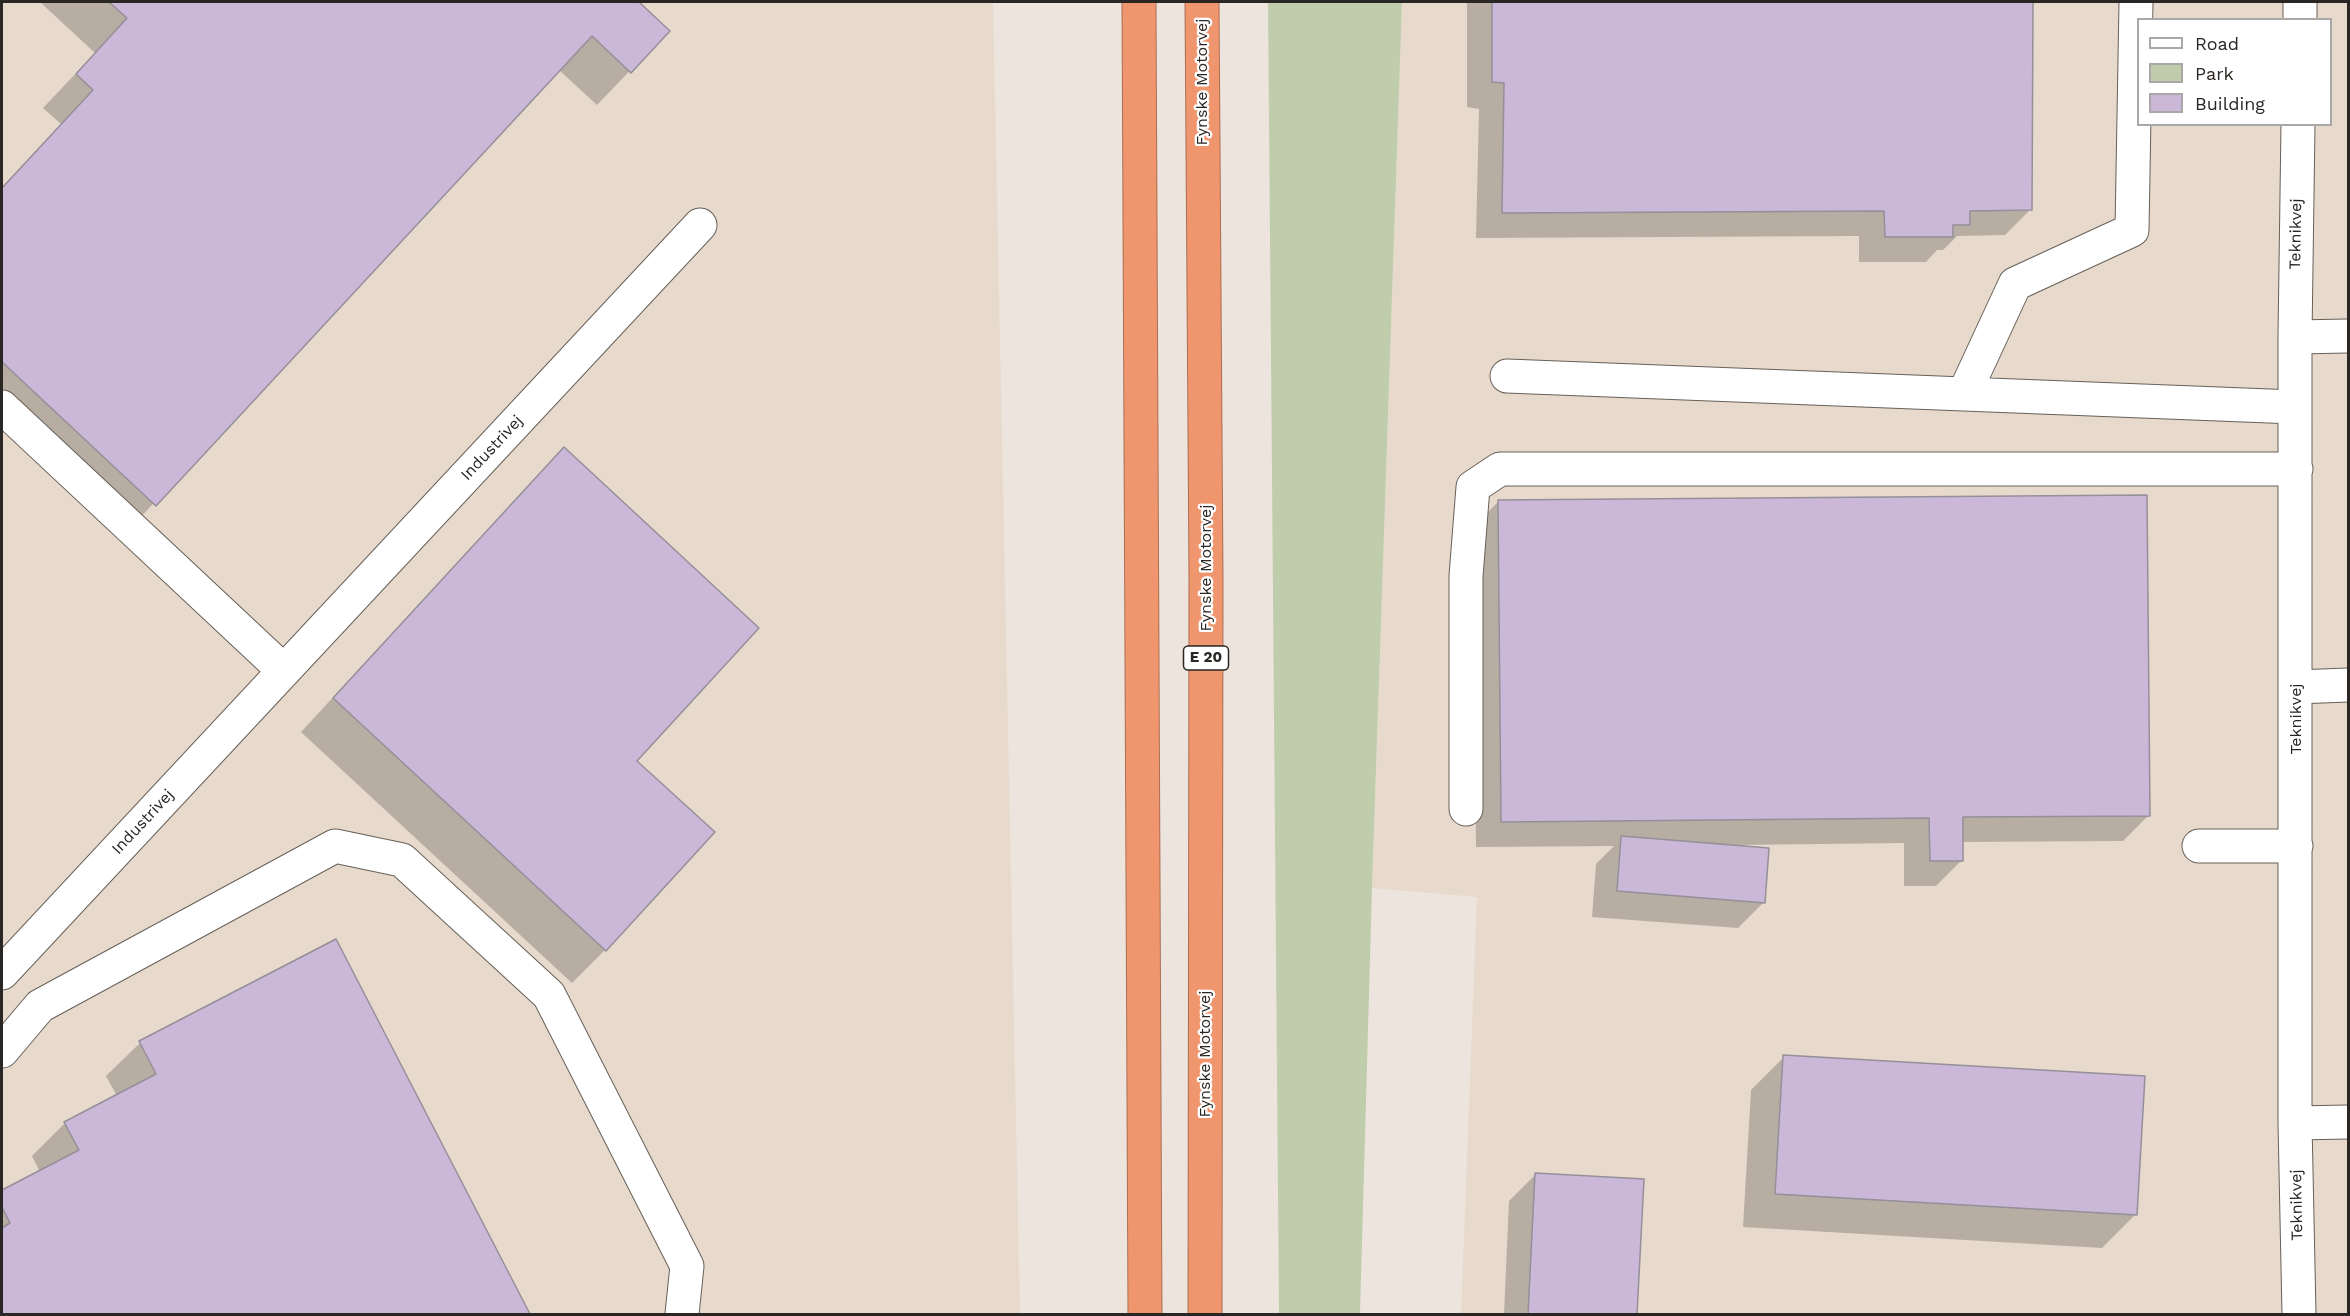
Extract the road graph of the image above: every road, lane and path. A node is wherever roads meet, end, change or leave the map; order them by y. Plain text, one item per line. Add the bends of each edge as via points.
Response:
1 (1139, 2) edge
2 (1202, 2) edge
3 (2136, 2) edge
4 (2300, 2) edge
5 (2300, 18) edge
6 (2298, 126) edge
7 (700, 225) dead end
8 (2349, 336) edge
9 (2295, 337) junction
10 (1507, 376) dead end
11 (1964, 394) junction
12 (2, 407) edge
13 (2295, 407) junction
14 (2296, 469) junction
15 (284, 671) junction
16 (2349, 685) edge
17 (2296, 687) junction
18 (1466, 809) dead end
19 (2199, 846) dead end
20 (2296, 846) junction
21 (2, 973) edge
22 (2, 1051) edge
23 (2349, 1122) edge
24 (2295, 1123) junction
25 (682, 1314) edge
26 (1145, 1314) edge
27 (1205, 1314) edge
28 (2299, 1314) edge

1 - 26 highway
2 - 27 highway, Fynske Motorvej / E 20
3 - 11 street via 2132,230 2015,284
4 - 5 street
6 - 9 street, Teknikvej
7 - 15 street, Industrivej
8 - 9 street
9 - 13 street, Teknikvej
10 - 11 street
11 - 13 street
12 - 15 street
13 - 14 street, Teknikvej
14 - 17 street, Teknikvej
14 - 18 street via 1500,470 1473,487 1466,576
15 - 21 street, Industrivej
16 - 17 street
17 - 20 street, Teknikvej
19 - 20 street
20 - 24 street, Teknikvej
22 - 25 street via 40,1006 335,846 402,860 549,994 687,1266
23 - 24 street
24 - 28 street, Teknikvej

